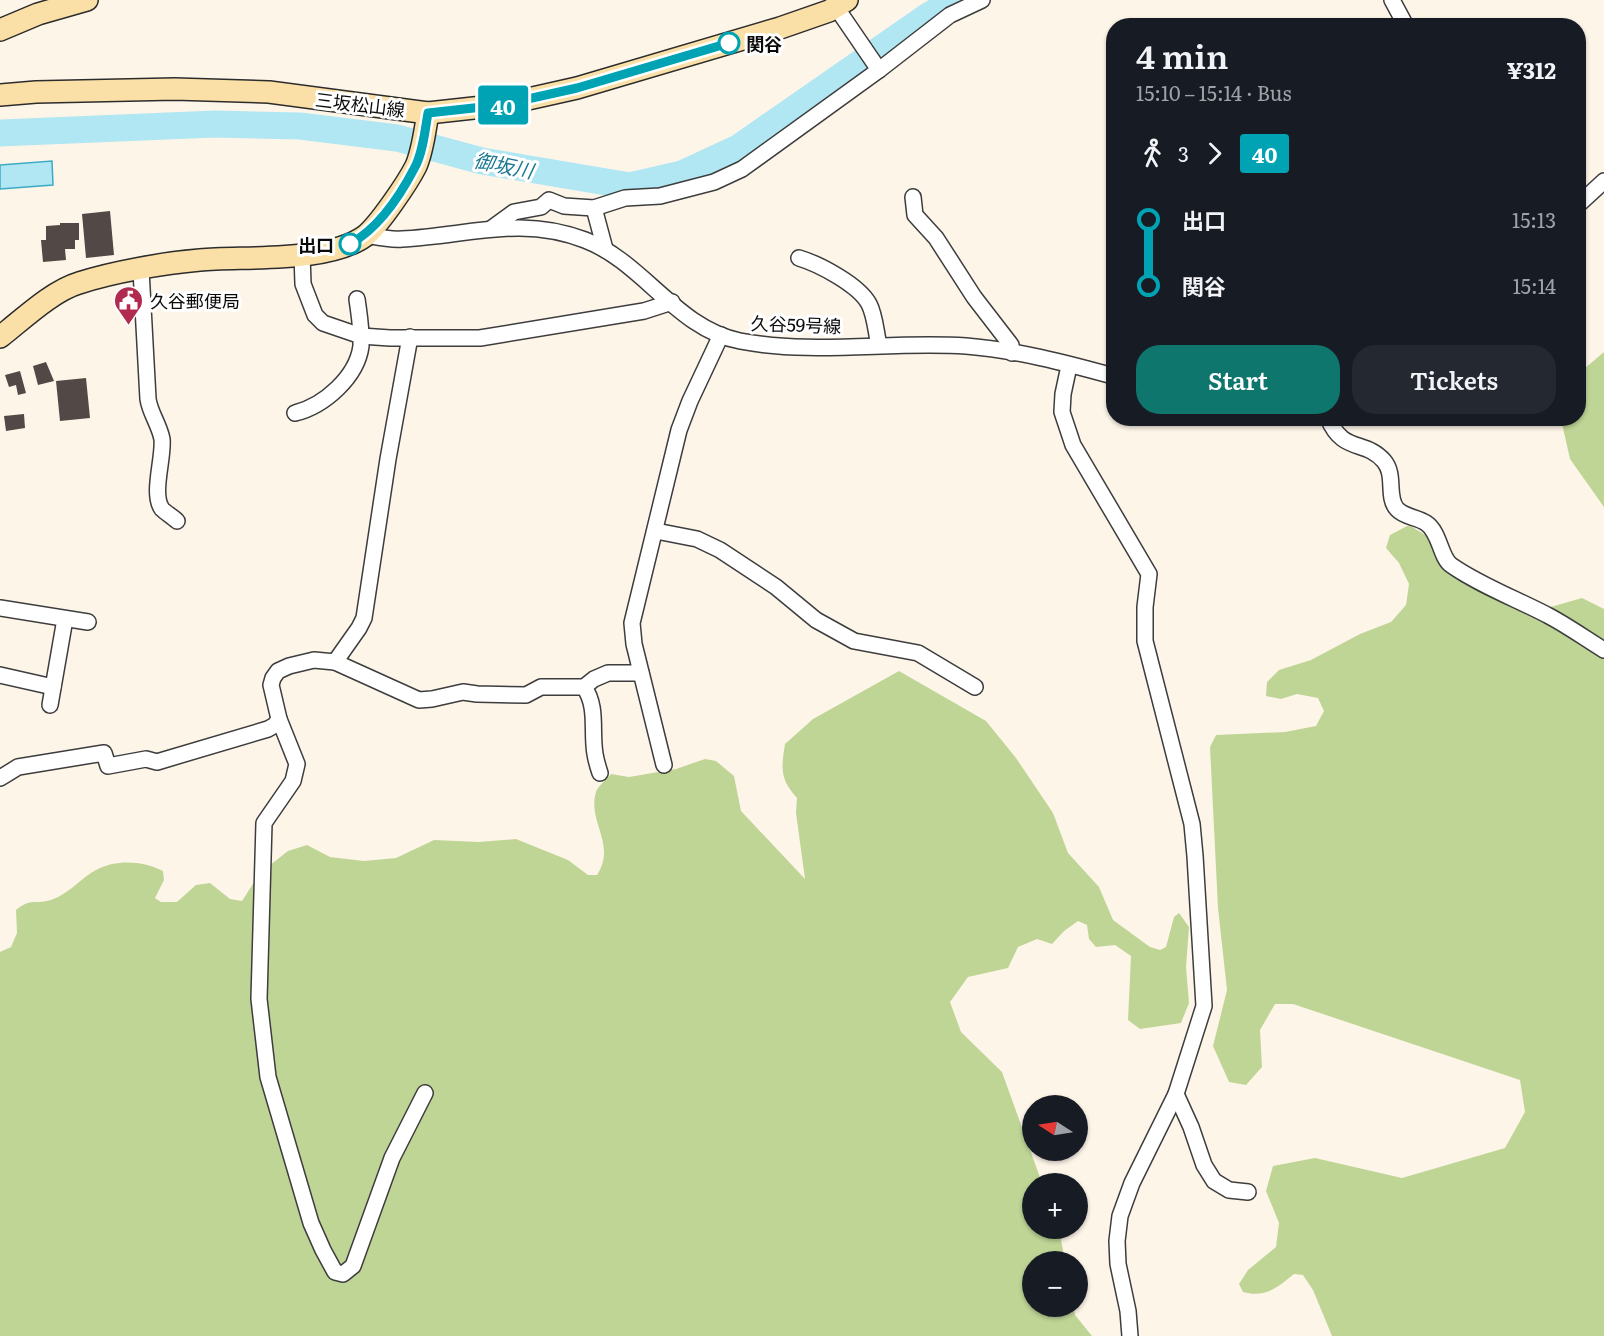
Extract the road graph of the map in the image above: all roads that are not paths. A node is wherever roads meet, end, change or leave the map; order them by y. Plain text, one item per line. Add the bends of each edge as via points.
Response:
1 (87, 0) edge
2 (982, 0) edge
3 (1392, 0) edge
4 (841, 3) edge
5 (1402, 18) edge
6 (0, 30) edge
7 (878, 68) junction
8 (0, 95) edge
9 (428, 117) junction
10 (1604, 182) edge
11 (913, 196) dead end
12 (1586, 198) edge
13 (594, 208) junction
14 (492, 228) junction
15 (366, 235) junction
16 (605, 249) junction
17 (302, 254) junction
18 (799, 258) dead end
19 (141, 270) junction
20 (357, 299) dead end
21 (672, 302) junction
22 (721, 335) junction
23 (361, 336) junction
24 (0, 337) edge
25 (410, 337) junction
26 (879, 345) junction
27 (1012, 352) junction
28 (1070, 366) junction
29 (1106, 374) edge
30 (295, 413) dead end
31 (1331, 426) edge
32 (177, 521) dead end
33 (656, 531) junction
34 (0, 608) edge
35 (65, 619) junction
36 (88, 622) dead end
37 (1604, 650) edge
38 (334, 662) junction
39 (641, 673) junction
40 (0, 675) edge
41 (53, 687) junction
42 (584, 687) junction
43 (975, 687) dead end
44 (50, 705) dead end
45 (279, 719) junction
46 (664, 765) dead end
47 (600, 773) dead end
48 (0, 778) edge
49 (425, 1093) dead end
50 (1176, 1094) junction
51 (1248, 1192) dead end
52 (1130, 1336) edge

1 - 6 main road
2 - 7 street via 950,15
3 - 5 street
4 - 7 street via 857,38
4 - 9 main road, 三坂松山線 via 780,28 577,88
7 - 13 street via 742,169 684,191 625,198
8 - 9 main road, 三坂松山線 via 175,89 269,92
9 - 15 main road via 416,165 382,218
10 - 12 street
11 - 27 street via 915,215 936,238 1011,345
13 - 14 street via 564,206 549,200 541,207 514,212
13 - 16 street
14 - 15 street, 久谷59号線 via 400,239
14 - 16 street, 久谷59号線 via 529,226 557,230
15 - 17 main road via 329,251
16 - 21 street, 久谷59号線
17 - 19 main road via 197,260
17 - 23 street via 303,284 315,315 323,323
18 - 26 street via 812,262 863,297 869,305
19 - 24 main road via 77,284 45,302
19 - 32 street via 148,399 162,441 159,500 162,509
20 - 23 street
21 - 22 street, 久谷59号線
21 - 25 street via 634,313 480,338
22 - 26 street, 久谷59号線 via 762,344
22 - 33 street via 680,430
23 - 25 street
23 - 30 street via 359,354 336,390 323,402
25 - 38 street via 364,618
26 - 27 street, 久谷59号線 via 966,346
27 - 28 street, 久谷59号線
28 - 29 street, 久谷59号線
28 - 50 street via 1062,412 1073,446 1149,574 1145,642 1192,824 1204,1006
31 - 37 street via 1341,439 1384,461 1390,472 1394,507 1426,523 1436,534 1449,564
33 - 39 street via 632,623
33 - 43 street via 697,538 776,587 838,633 861,643 918,652
34 - 35 street
35 - 36 street
35 - 41 street
38 - 42 street via 419,700 463,692 526,695 541,687
38 - 45 street via 314,660 278,671 272,685
39 - 42 street via 608,673
39 - 46 street
40 - 41 street
41 - 44 street
42 - 47 street via 590,695
45 - 48 street via 268,729 157,762 146,759 108,766 104,753 18,767
45 - 49 street via 297,764 292,781 264,823 259,999 268,1077 311,1223 335,1272 343,1274 353,1266 392,1158
50 - 51 street via 1214,1181 1229,1190
50 - 52 street via 1120,1216 1118,1264

